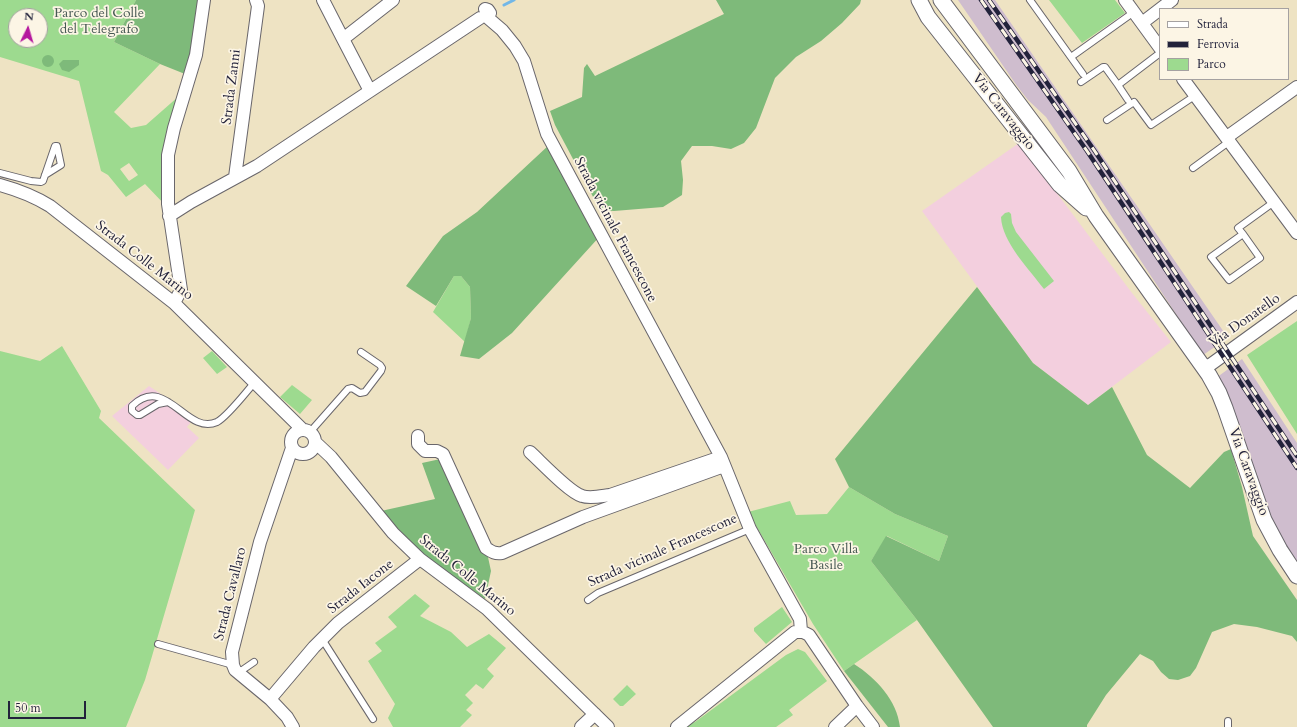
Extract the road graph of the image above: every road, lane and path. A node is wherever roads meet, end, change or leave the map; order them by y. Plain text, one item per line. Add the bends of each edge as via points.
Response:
1 (204, 0) edge
2 (256, 0) edge
3 (324, 0) edge
4 (393, 0) edge
5 (919, 0) edge
6 (941, 0) edge
7 (1030, 0) edge
8 (1125, 0) edge
9 (1172, 0) edge
10 (1162, 8) edge
11 (1159, 10) edge
12 (484, 11) edge
13 (1134, 12) junction
14 (1142, 23) junction
15 (343, 39) junction
16 (1159, 47) edge
17 (1159, 54) edge
18 (1071, 57) junction
19 (1083, 74) dead end
20 (1185, 80) edge
21 (1081, 82) dead end
22 (1118, 86) junction
23 (1297, 87) edge
24 (370, 91) junction
25 (1196, 95) junction
26 (1128, 100) dead end
27 (1107, 120) dead end
28 (1228, 139) junction
29 (1193, 168) dead end
30 (0, 173) edge
31 (45, 175) dead end
32 (235, 177) junction
33 (0, 185) edge
34 (1274, 202) junction
35 (169, 216) junction
36 (1096, 216) junction
37 (1297, 233) edge
38 (1243, 234) junction
39 (1297, 302) edge
40 (174, 303) junction
41 (361, 352) dead end
42 (1206, 365) junction
43 (255, 382) junction
44 (168, 402) junction
45 (306, 434) junction
46 (418, 436) dead end
47 (292, 448) junction
48 (530, 452) dead end
49 (723, 461) junction
50 (750, 529) junction
51 (420, 559) junction
52 (1297, 576) edge
53 (588, 600) dead end
54 (802, 632) junction
55 (322, 639) junction
56 (158, 644) dead end
57 (254, 662) dead end
58 (235, 669) junction
59 (270, 699) junction
60 (857, 706) junction
61 (594, 714) junction
62 (373, 719) dead end
63 (294, 727) edge
64 (581, 727) edge
65 (608, 727) edge
66 (677, 727) edge
67 (835, 727) edge
68 (873, 727) edge

1 - 35 street via 196,55 168,155
2 - 32 street, Strada Zanni via 258,6
3 - 15 street
4 - 15 street
5 - 36 street, Via Caravaggio via 928,17 1060,185
6 - 36 street, Via Caravaggio via 1069,171
7 - 18 lane
8 - 13 street
9 - 10 street
11 - 14 street
12 - 24 street
12 - 49 street, Strada vicinale Francescone via 502,30 525,62 546,134
13 - 14 street
13 - 18 lane
14 - 16 street
15 - 24 street
17 - 22 lane
18 - 19 lane
20 - 25 street
21 - 22 lane via 1105,67
22 - 26 lane
23 - 28 street
24 - 32 street via 257,166
25 - 27 lane via 1151,125 1134,102
25 - 28 street
28 - 29 lane
28 - 34 street
30 - 31 lane via 36,182 42,182
32 - 35 street
33 - 40 street, Strada Colle Marino via 37,197
34 - 37 street
34 - 38 lane via 1238,228
35 - 40 street via 181,290
36 - 42 street, Via Caravaggio
38 - 38 lane via 1212,257 1228,280 1260,258
39 - 42 street, Via Donatello
40 - 43 street, Strada Colle Marino
41 - 45 lane via 380,365 381,371 365,392 348,389
42 - 52 street, Via Caravaggio via 1219,393 1264,520
43 - 44 lane via 224,416 209,424 192,418
43 - 45 street, Strada Colle Marino
44 - 44 lane via 161,397 150,396 136,402 132,406 132,411 140,415 158,404
45 - 47 street, Strada Cavallaro via 290,442
45 - 47 street via 314,448 306,454 300,454
45 - 51 street, Strada Colle Marino via 331,457 393,533
46 - 49 street via 418,444 425,451 443,454 486,548 497,554
47 - 58 street, Strada Cavallaro via 251,576 232,652
48 - 49 street via 569,488 582,496 596,497
49 - 50 street, Strada vicinale Francescone
50 - 53 lane, Strada vicinale Francescone via 598,593
50 - 54 street, Strada vicinale Francescone via 800,619
51 - 55 street, Strada Iacone via 338,623
51 - 61 street, Strada Colle Marino via 487,609
54 - 60 street via 809,635
54 - 66 street via 795,632
55 - 59 street, Strada Iacone
55 - 62 lane
56 - 58 lane
57 - 58 lane
58 - 59 street
59 - 63 street
60 - 67 street
60 - 68 street
61 - 64 street
61 - 65 street, Strada Colle Marino

